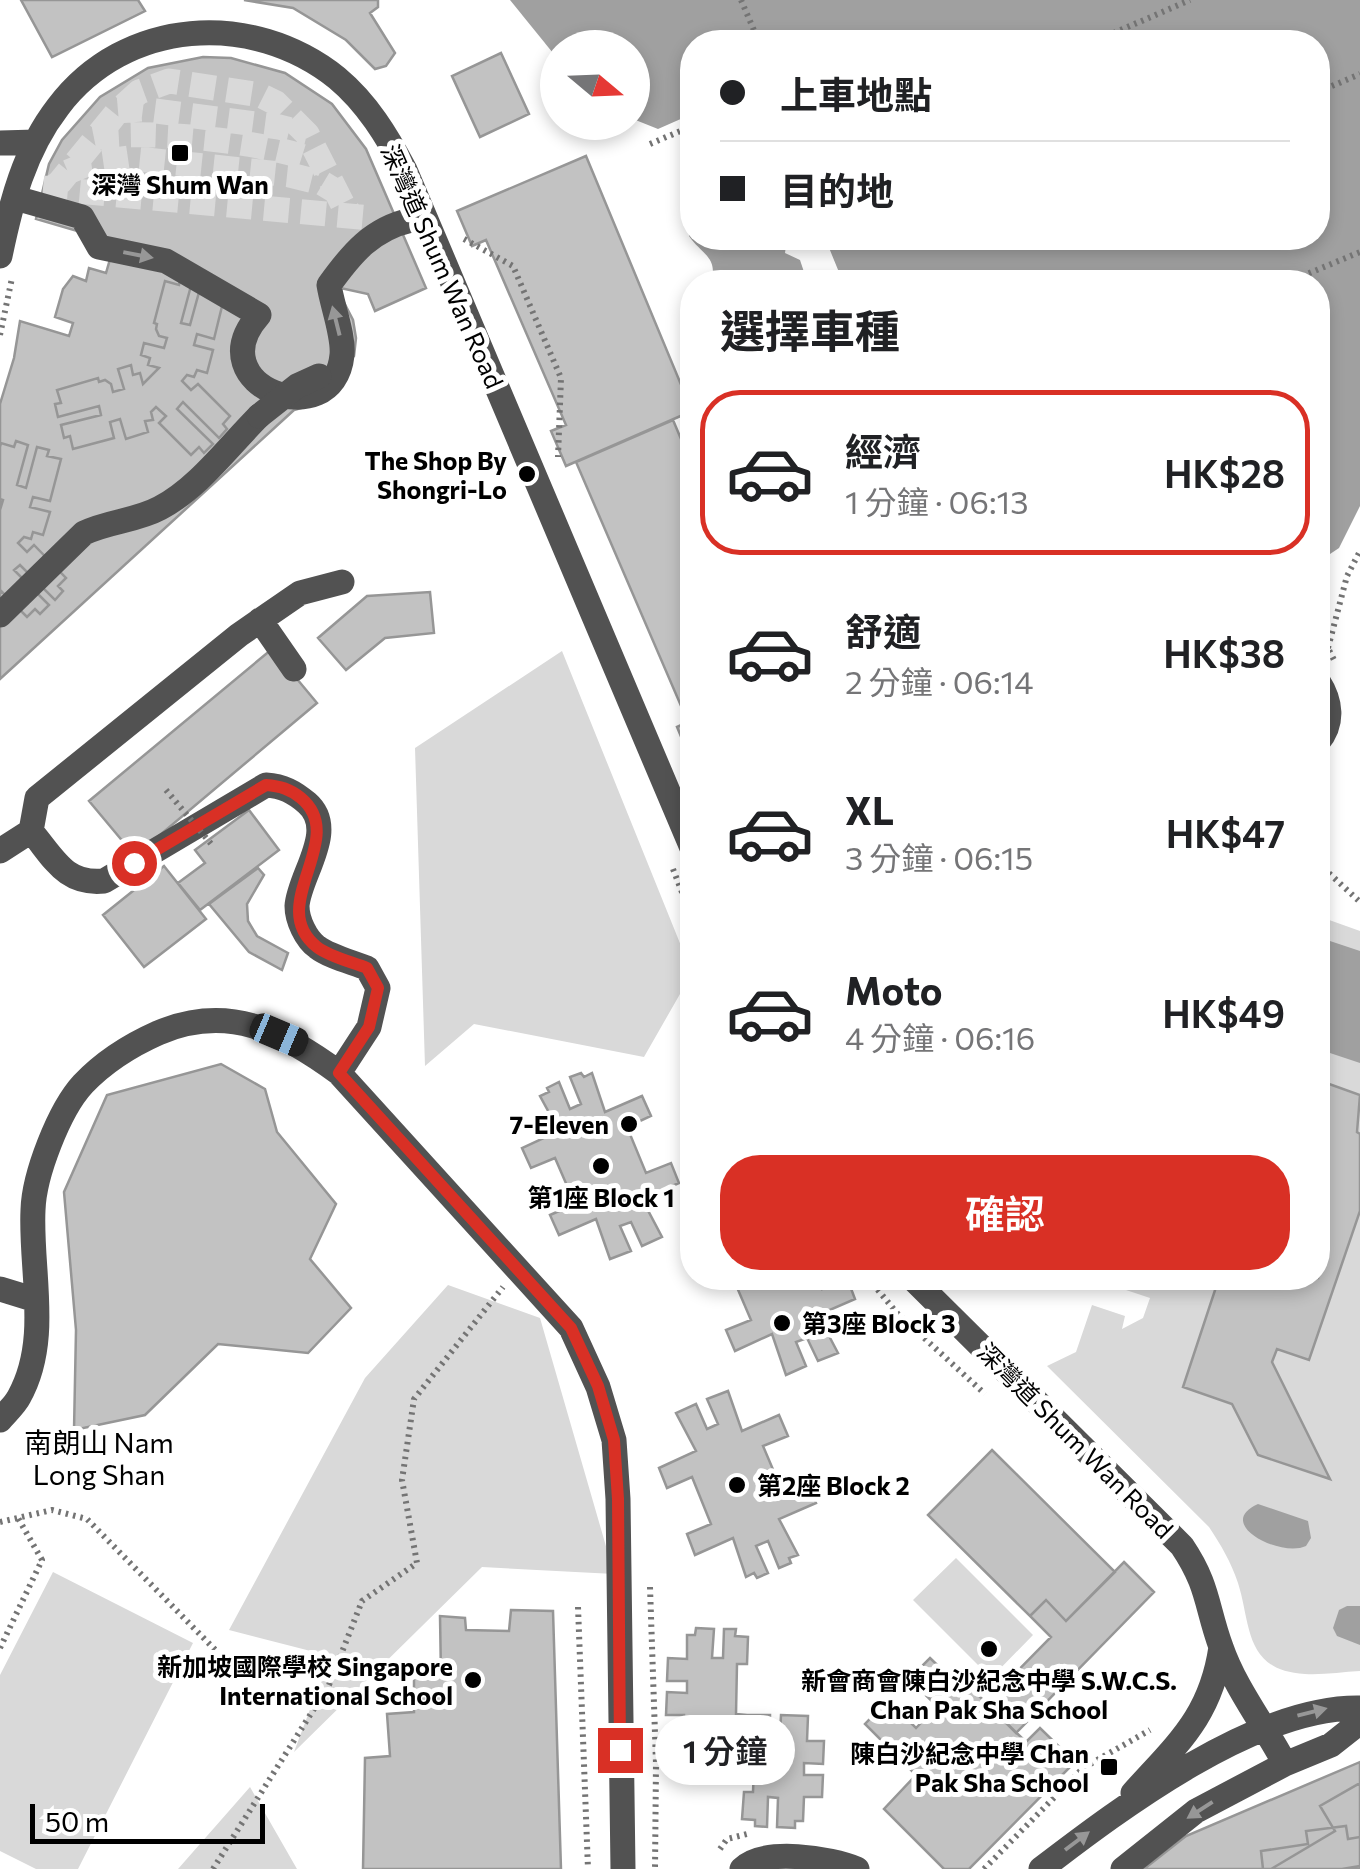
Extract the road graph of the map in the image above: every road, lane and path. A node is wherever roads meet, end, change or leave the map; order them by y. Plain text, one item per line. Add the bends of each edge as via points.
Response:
1 (741, 0) edge
2 (1190, 0) edge
3 (755, 30) edge
4 (1121, 30) edge
5 (1360, 74) edge
6 (1330, 87) edge
7 (680, 131) edge
8 (36, 142) junction
9 (0, 143) edge
10 (650, 144) dead end
11 (27, 192) junction
12 (371, 218) tunnel mouth
13 (419, 219) junction
14 (1360, 252) edge
15 (470, 254) dead end
16 (7, 260) edge
17 (1317, 270) edge
18 (0, 335) edge
19 (318, 376) dead end
20 (558, 460) dead end
21 (1360, 550) edge
22 (342, 582) dead end
23 (0, 615) edge
24 (260, 620) junction
25 (1330, 641) edge
26 (294, 669) dead end
27 (166, 790) dead end
28 (680, 820) edge
29 (31, 831) junction
30 (212, 845) dead end
31 (0, 851) edge
32 (1330, 873) edge
33 (1360, 902) edge
34 (339, 1073) junction
35 (518, 1269) junction
36 (0, 1290) edge
37 (878, 1290) edge
38 (924, 1290) edge
39 (36, 1300) junction
40 (995, 1404) dead end
41 (0, 1420) edge
42 (18, 1518) junction
43 (0, 1522) edge
44 (578, 1608) dead end
45 (1221, 1647) junction
46 (0, 1648) edge
47 (231, 1666) dead end
48 (1360, 1708) edge
49 (1360, 1722) edge
50 (1162, 1724) dead end
51 (1265, 1727) junction
52 (1286, 1764) junction
53 (1113, 1814) junction
54 (213, 1869) edge
55 (588, 1869) edge
56 (623, 1869) edge
57 (742, 1869) edge
58 (857, 1869) edge
59 (984, 1869) edge
60 (1041, 1869) edge
61 (1123, 1869) edge

1 - 3 path
2 - 4 path
5 - 6 path
7 - 10 path
8 - 9 street
8 - 11 street, 深灣道 Shum Wan Road
8 - 13 street, 深灣道 Shum Wan Road via 66,97 113,58 179,34 240,34 291,50 339,80 386,134
11 -> 13 street via 82,217 99,247 166,261 260,315 244,340 245,364 258,385 282,397 329,386 340,365 329,285 364,241 388,226
11 - 16 street, 深灣道 Shum Wan Road
12 - 13 street
13 - 28 street, 深灣道 Shum Wan Road
14 - 17 path
15 - 20 path via 463,238 514,266 561,378
16 - 18 path
19 - 23 street, bridge via 259,416 173,500 84,533
21 - 25 path
22 - 24 street via 300,593
24 - 26 street
24 - 29 street via 37,798
27 - 30 path, bridge
29 - 31 street
29 - 34 street via 72,878 104,881 266,785 296,794 313,808 319,827 297,906 303,930 317,948 367,968 378,988 369,1027
32 - 33 path
34 - 35 street
34 - 39 street via 299,1043 222,1020 182,1023 132,1044 82,1085 46,1148 32,1207
35 - 54 path via 414,1399 402,1480 417,1563 362,1601 329,1685
35 - 56 street via 571,1328 614,1440
36 - 39 street
37 - 40 path
38 - 45 street, 深灣道 Shum Wan Road via 1182,1546 1202,1578
39 - 41 street via 36,1351 20,1396
42 - 43 path
42 - 46 path via 42,1560
42 - 47 path via 52,1510 87,1518
44 - 55 path
45 - 51 street, 深灣道 Shum Wan Road
45 - 53 street via 1204,1708
51 -> 48 street via 1319,1710
49 - 52 street via 1331,1745
50 - 59 path via 1083,1768
51 - 52 street, 深灣道 Shum Wan Road
51 - 53 street
52 -> 61 street via 1196,1811
60 -> 53 street
57 - 58 street via 770,1856

